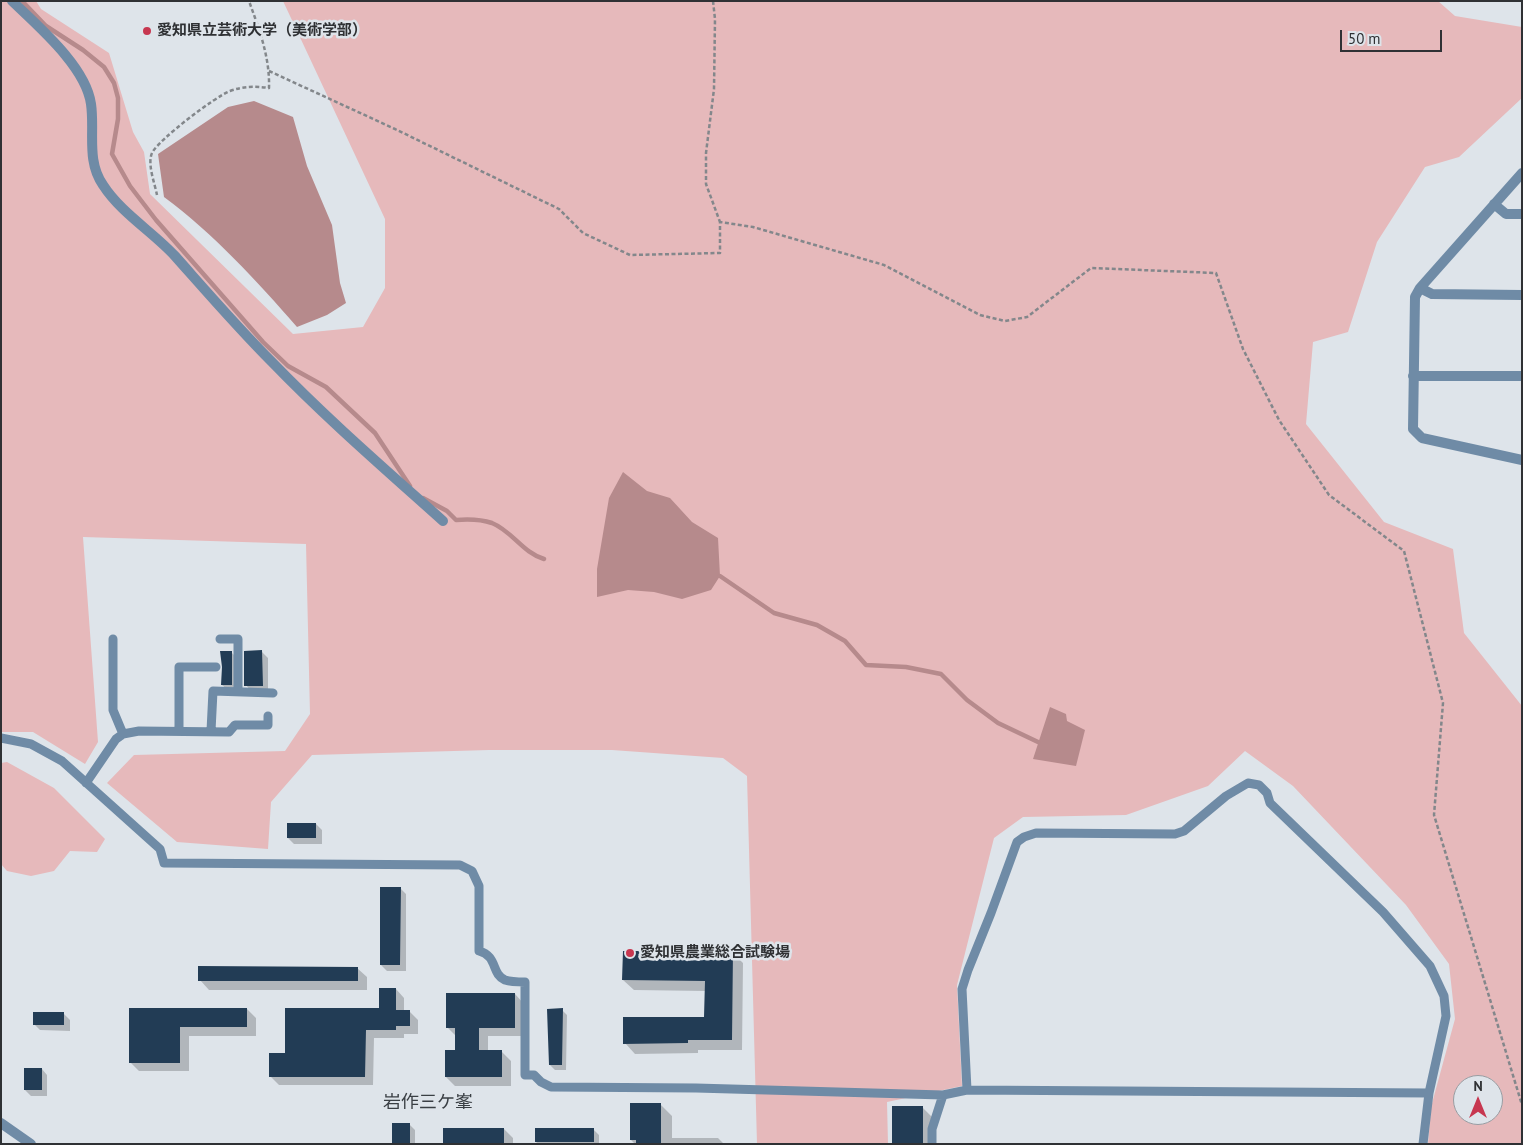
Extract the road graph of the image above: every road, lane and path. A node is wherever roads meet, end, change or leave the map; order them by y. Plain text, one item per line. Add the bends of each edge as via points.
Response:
1 (12, 1) edge
2 (249, 1) edge
3 (713, 1) edge
4 (269, 71) junction
5 (1522, 173) edge
6 (157, 195) dead end
7 (1494, 204) junction
8 (1522, 214) edge
9 (720, 222) junction
10 (1420, 288) junction
11 (1522, 295) edge
12 (1413, 376) junction
13 (1522, 376) edge
14 (1522, 460) edge
15 (443, 521) dead end
16 (113, 639) dead end
17 (220, 639) dead end
18 (216, 667) dead end
19 (238, 692) junction
20 (274, 693) dead end
21 (268, 716) dead end
22 (179, 731) junction
23 (212, 731) junction
24 (123, 734) junction
25 (1, 738) edge
26 (86, 783) junction
27 (967, 1090) junction
28 (1429, 1093) junction
29 (943, 1095) junction
30 (1522, 1105) edge
31 (1, 1123) edge
32 (31, 1144) edge
33 (932, 1144) edge
34 (1423, 1144) edge

1 - 15 street via 49,36 87,87 94,164 103,186 174,255 273,364 346,435
2 - 4 path via 261,33
3 - 9 path via 714,89 706,153 706,184
4 - 6 path via 269,88 248,86 228,91 173,130 158,146 150,161
4 - 9 path via 559,210 583,233 630,255 720,253
5 - 7 street
7 - 8 street via 1506,214
7 - 10 street
9 - 30 path via 753,227 884,265 980,315 1005,321 1027,317 1091,268 1216,273 1243,349 1279,420 1329,495 1404,551 1443,703 1434,815
10 - 11 street via 1432,294
10 - 12 street via 1415,297
12 - 13 street
12 - 14 street via 1413,429 1422,438
16 - 24 lane via 113,710
17 - 19 lane via 238,639
18 - 22 lane via 179,667
19 - 20 lane
19 - 23 lane via 213,692
21 - 23 lane via 268,725 236,725 229,732
22 - 23 lane
22 - 24 lane
24 - 26 lane via 116,739
25 - 26 lane via 31,744 62,761
26 - 29 lane via 160,849 164,863 460,865 472,871 479,886 479,951 491,958 499,976 507,981 525,982 525,1075 534,1075 551,1086
27 - 28 lane
27 - 28 lane via 962,989 1017,842 1036,833 1175,834 1184,831 1226,796 1248,784 1259,785 1267,793 1270,803 1383,912 1430,966 1444,996 1446,1016
27 - 29 lane
28 - 34 lane
29 - 33 lane via 932,1129
31 - 32 street

